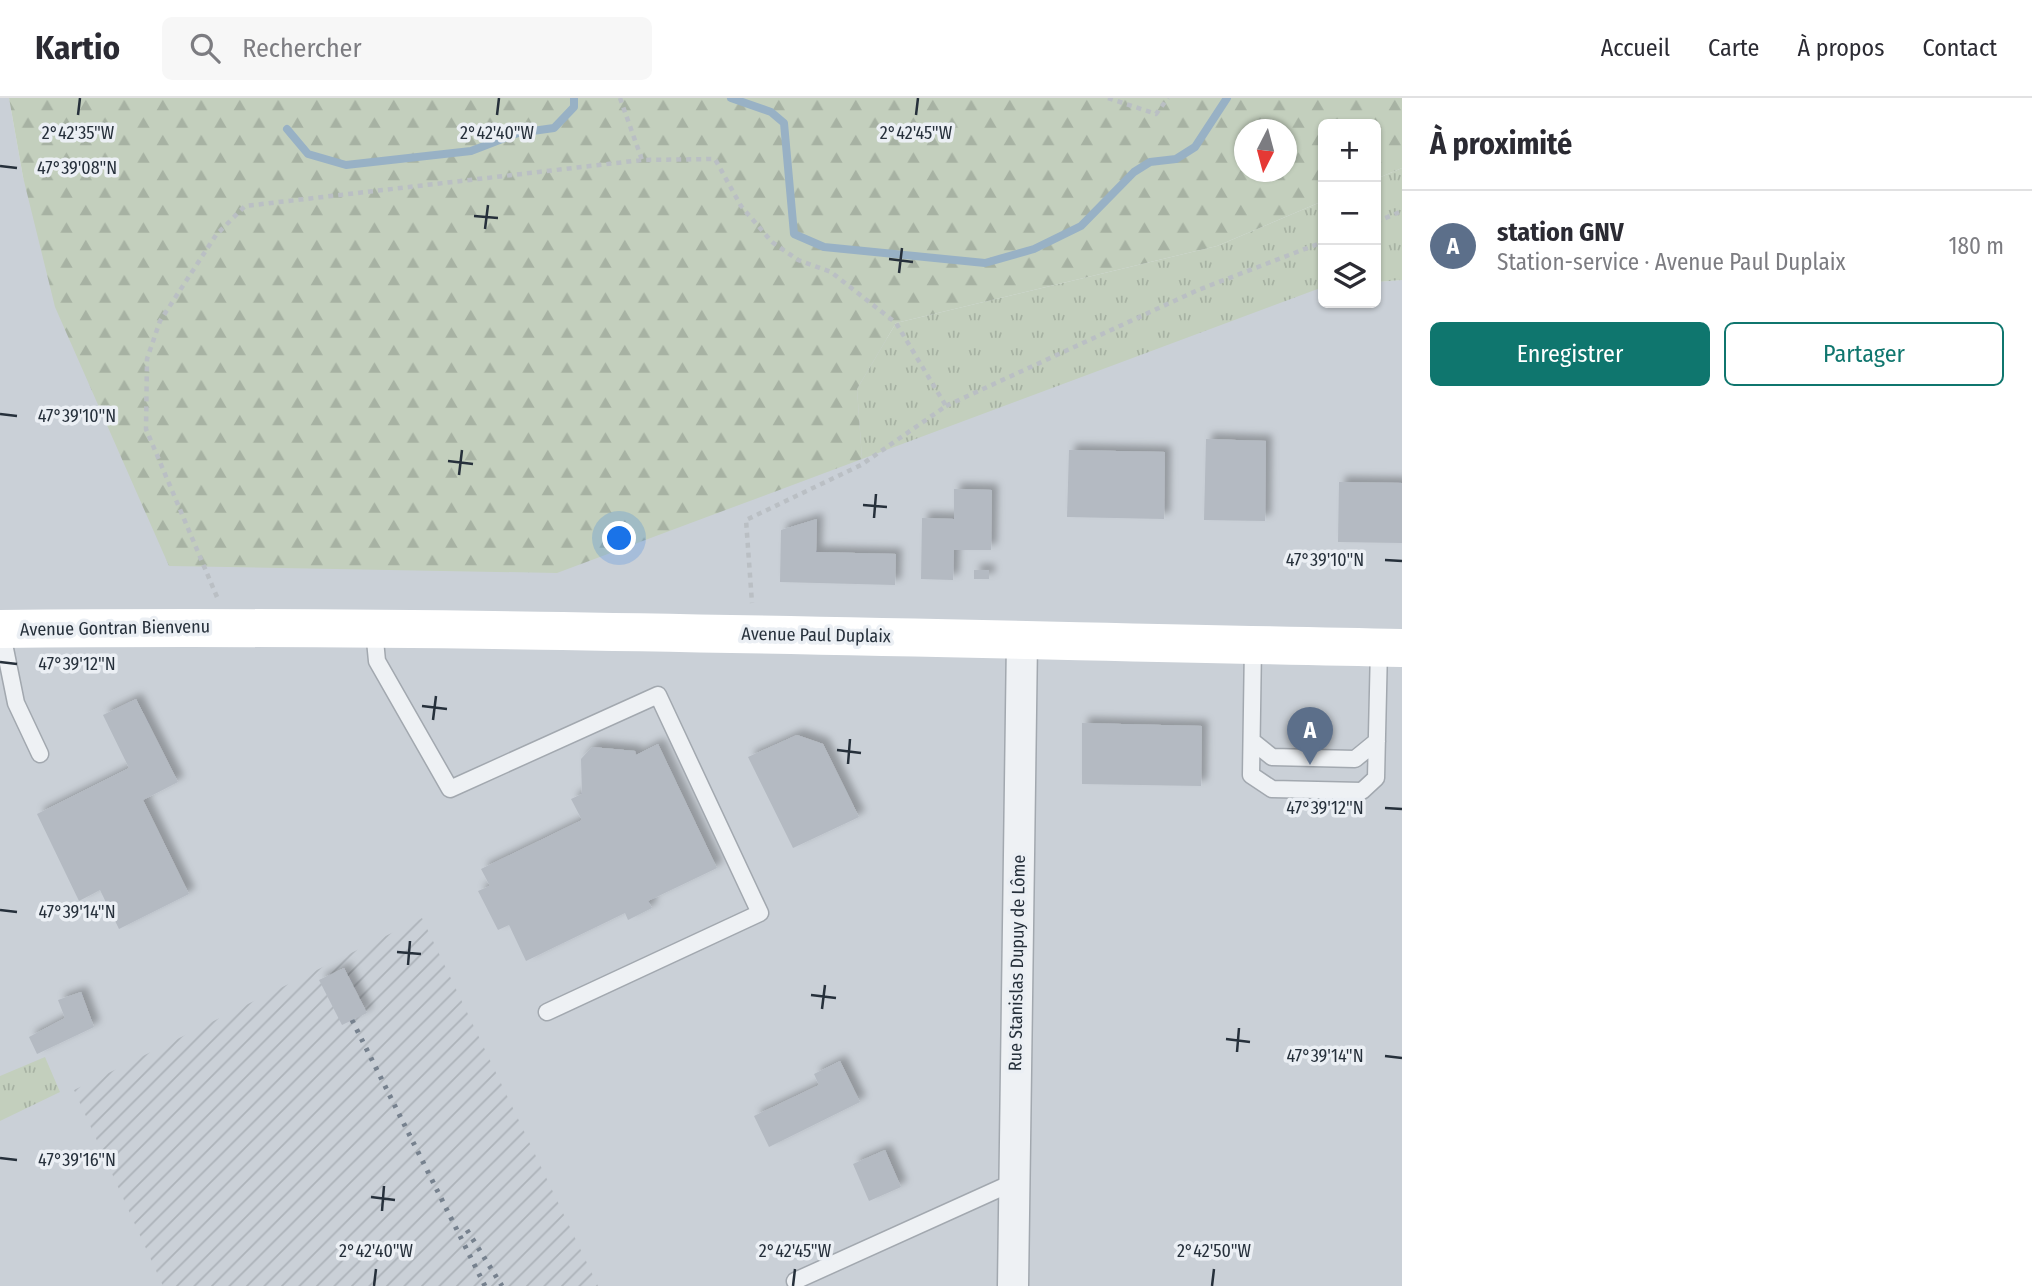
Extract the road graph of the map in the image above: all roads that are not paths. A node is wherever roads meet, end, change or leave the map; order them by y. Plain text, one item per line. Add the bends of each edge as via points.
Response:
1 (230, 626) joint
2 (0, 629) edge
3 (374, 630) junction
4 (1022, 640) junction
5 (1253, 645) junction
6 (1391, 648) edge
7 (1252, 741) junction
8 (1377, 741) junction
9 (40, 754) dead end
10 (547, 1012) dead end
11 (1014, 1182) junction
12 (795, 1281) dead end
13 (1013, 1286) edge

1 - 2 main road, Avenue Gontran Bienvenu
1 - 3 main road, Avenue Paul Duplaix
2 - 9 lane via 16,703
3 - 4 main road, Avenue Paul Duplaix
3 - 10 lane via 377,661 450,789 658,695 760,913
4 - 5 main road, Avenue Paul Duplaix
4 - 11 street, Rue Stanislas Dupuy de Lôme
5 - 6 main road, Avenue Paul Duplaix
5 - 7 lane
6 - 8 lane
7 - 8 lane via 1272,757 1355,759
7 - 8 lane via 1251,775 1272,789 1362,791 1376,778
11 - 12 lane
11 - 13 street, Rue Stanislas Dupuy de Lôme

